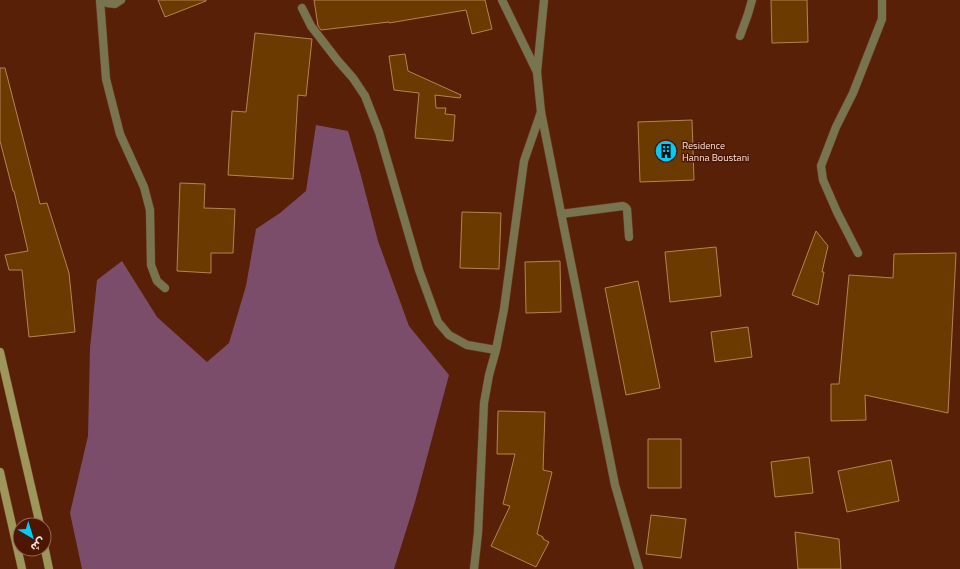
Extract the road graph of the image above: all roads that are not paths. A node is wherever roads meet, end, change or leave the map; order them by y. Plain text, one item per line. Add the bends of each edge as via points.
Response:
1 (100, 0) edge
2 (104, 0) edge
3 (121, 0) edge
4 (502, 0) edge
5 (544, 0) edge
6 (752, 0) edge
7 (882, 0) edge
8 (302, 8) dead end
9 (740, 36) dead end
10 (538, 72) junction
11 (541, 112) junction
12 (561, 214) junction
13 (629, 237) dead end
14 (858, 252) dead end
15 (165, 288) dead end
16 (496, 350) junction
17 (0, 352) edge
18 (0, 472) edge
19 (38, 517) edge
20 (46, 557) edge
21 (22, 569) edge
22 (49, 569) edge
23 (474, 569) edge
24 (639, 569) edge

1 - 15 street via 106,79 120,134 144,188 150,210 151,265 157,281
2 - 3 street via 115,4
4 - 10 street
5 - 10 street
6 - 9 street
7 - 14 street via 882,19 821,166 823,180
8 - 16 street via 311,26 365,96 379,132 419,270 438,322 449,335 467,346
10 - 11 street
11 - 12 street
11 - 16 street via 524,161
12 - 13 street via 623,206 627,209
12 - 24 street via 615,485
16 - 23 street via 484,403
17 - 19 main road
18 - 21 main road
20 - 22 main road

